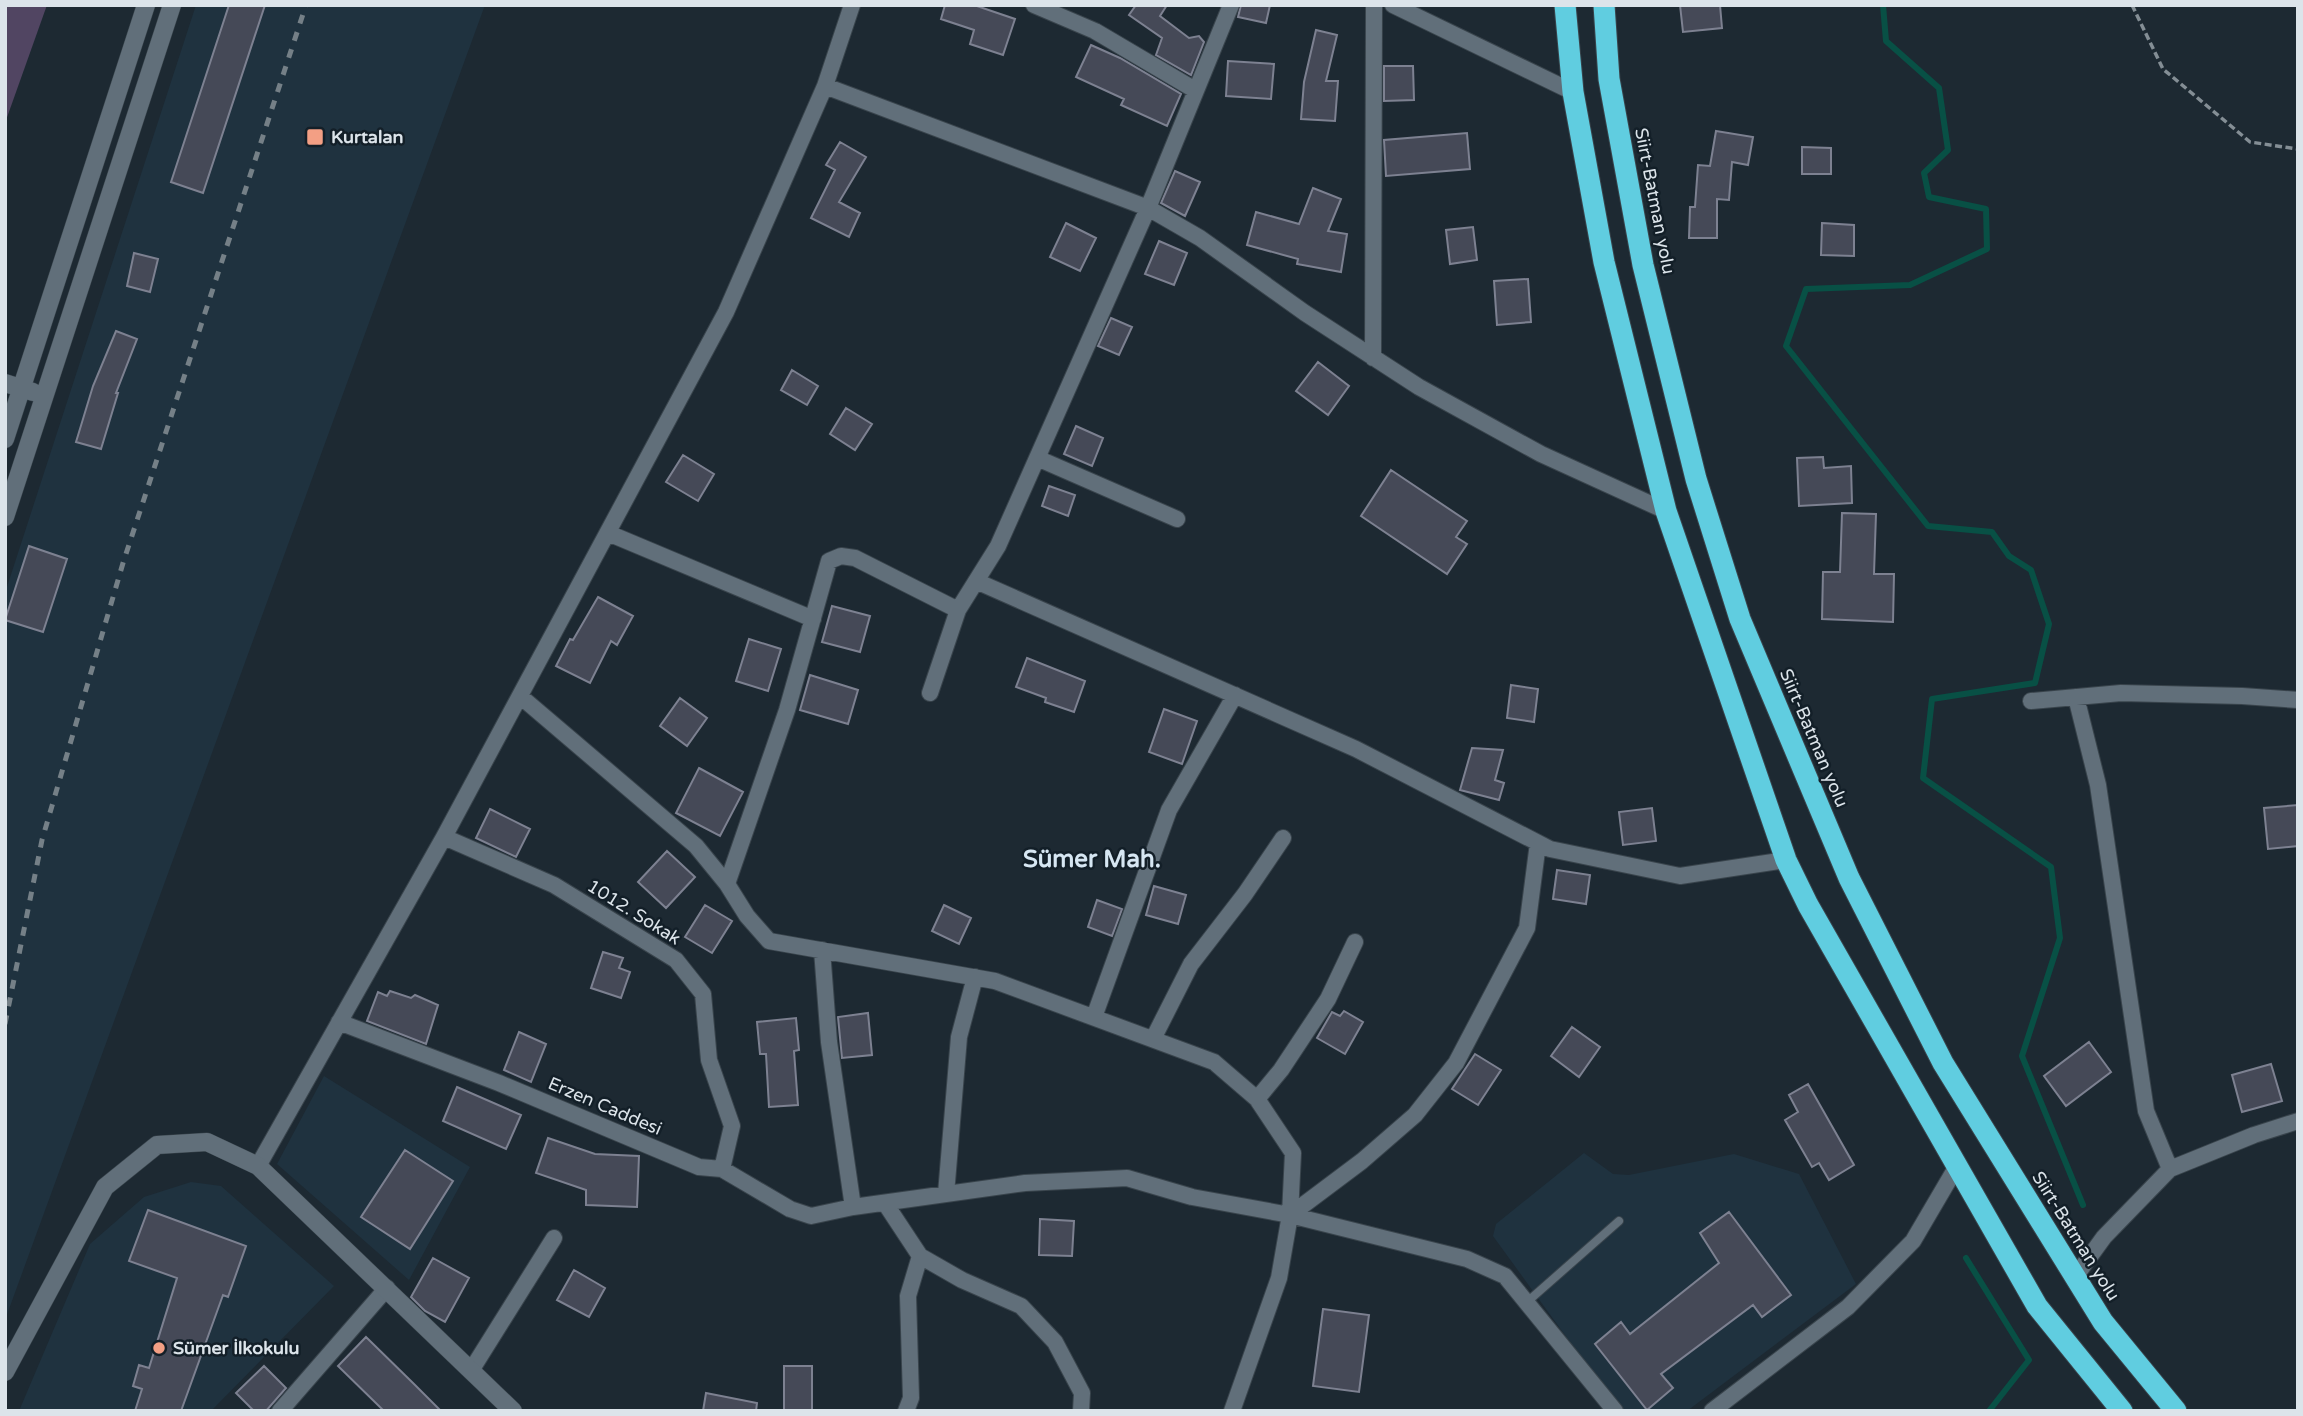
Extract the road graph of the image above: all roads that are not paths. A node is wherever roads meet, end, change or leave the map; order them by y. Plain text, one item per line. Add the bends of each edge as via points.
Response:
1 (146, 5) edge
2 (172, 5) edge
3 (852, 5) edge
4 (1034, 5) edge
5 (1231, 5) edge
6 (1374, 5) edge
7 (1393, 5) edge
8 (1566, 5) edge
9 (1604, 5) edge
10 (825, 86) junction
11 (1195, 90) junction
12 (1573, 92) junction
13 (1148, 208) junction
14 (1373, 358) junction
15 (13, 386) edge
16 (43, 396) junction
17 (5, 439) edge
18 (1037, 458) junction
19 (1666, 511) junction
20 (5, 517) edge
21 (1177, 519) dead end
22 (608, 533) junction
23 (976, 581) junction
24 (958, 610) junction
25 (813, 619) junction
26 (930, 693) dead end
27 (1235, 695) junction
28 (520, 696) junction
29 (2076, 696) junction
30 (2298, 700) edge
31 (2031, 701) dead end
32 (444, 838) junction
33 (1283, 838) dead end
34 (1538, 843) junction
35 (1786, 860) junction
36 (727, 884) junction
37 (1355, 942) dead end
38 (822, 950) junction
39 (975, 977) junction
40 (1094, 1017) junction
41 (340, 1022) junction
42 (1153, 1039) junction
43 (1258, 1099) junction
44 (2298, 1121) edge
45 (258, 1166) junction
46 (1957, 1167) junction
47 (722, 1169) junction
48 (2170, 1169) junction
49 (946, 1194) junction
50 (885, 1203) junction
51 (853, 1208) junction
52 (1290, 1216) junction
53 (1619, 1221) dead end
54 (554, 1238) dead end
55 (920, 1256) junction
56 (2075, 1277) junction
57 (387, 1288) junction
58 (1527, 1302) junction
59 (472, 1369) junction
60 (5, 1371) edge
61 (510, 1409) edge
62 (280, 1411) edge
63 (906, 1411) edge
64 (1081, 1411) edge
65 (1232, 1411) edge
66 (1615, 1411) edge
67 (1712, 1411) edge
68 (2122, 1411) edge
69 (2176, 1411) edge

1 - 15 main road
2 - 16 main road
3 - 10 street
4 - 11 street via 1095,32
5 - 11 street
6 - 14 street
7 - 12 street
8 - 12 highway
9 - 56 highway, Siirt-Batman yolu via 1609,79 1643,265 1696,479 1740,619 1849,878 1943,1063
10 - 13 street
10 - 22 street via 726,312
11 - 13 street
12 - 19 highway via 1604,262
13 - 14 street via 1200,238
13 - 18 street
14 - 19 street via 1541,454
15 - 16 main road
15 - 17 main road
16 - 20 main road
18 - 21 street
18 - 23 street via 998,546
19 - 35 highway
22 - 25 street
22 - 28 street
23 - 24 street
23 - 27 street
24 - 25 street via 855,558 841,556 829,561
24 - 26 street
25 - 36 street
27 - 34 street via 1356,749
27 - 40 street via 1170,810
28 - 32 street
28 - 36 street via 696,846
29 - 30 street via 2120,693
29 - 31 street
29 - 48 street via 2098,785 2146,1111
32 - 41 street
32 - 47 street, 1012. Sokak via 554,885 676,960 703,994 709,1060 732,1126
33 - 42 street via 1191,964
34 - 35 street via 1680,876
34 - 52 street via 1527,928 1456,1063 1415,1115
35 - 46 highway
36 - 38 street via 769,941
37 - 43 street via 1328,999
38 - 39 street
38 - 51 street via 829,1042
39 - 40 street
39 - 49 street via 960,1037
40 - 42 street
41 - 45 street
41 - 47 street, Erzen Caddesi via 699,1167
42 - 43 street via 1214,1062
43 - 52 street via 1293,1153
44 - 48 street
45 - 57 main road
45 - 60 main road via 207,1142 157,1145 105,1187
46 - 67 street via 1913,1241 1849,1307
46 - 68 highway via 2037,1306
47 - 51 street, Erzen Caddesi via 790,1209 811,1216
48 - 56 street via 2104,1237
49 - 50 street, Erzen Caddesi
49 - 52 street, Erzen Caddesi via 1025,1183 1127,1178 1192,1197
50 - 51 street, Erzen Caddesi
50 - 55 street
52 - 58 street, Erzen Caddesi via 1467,1259 1505,1276
52 - 65 street via 1279,1278
53 - 58 lane
54 - 59 street
55 - 63 street via 908,1296 911,1398
55 - 64 street via 1021,1306 1055,1342 1082,1393
56 - 69 highway, Siirt-Batman yolu via 2103,1322
57 - 59 main road
57 - 62 street
58 - 66 street, Erzen Caddesi
59 - 61 main road

